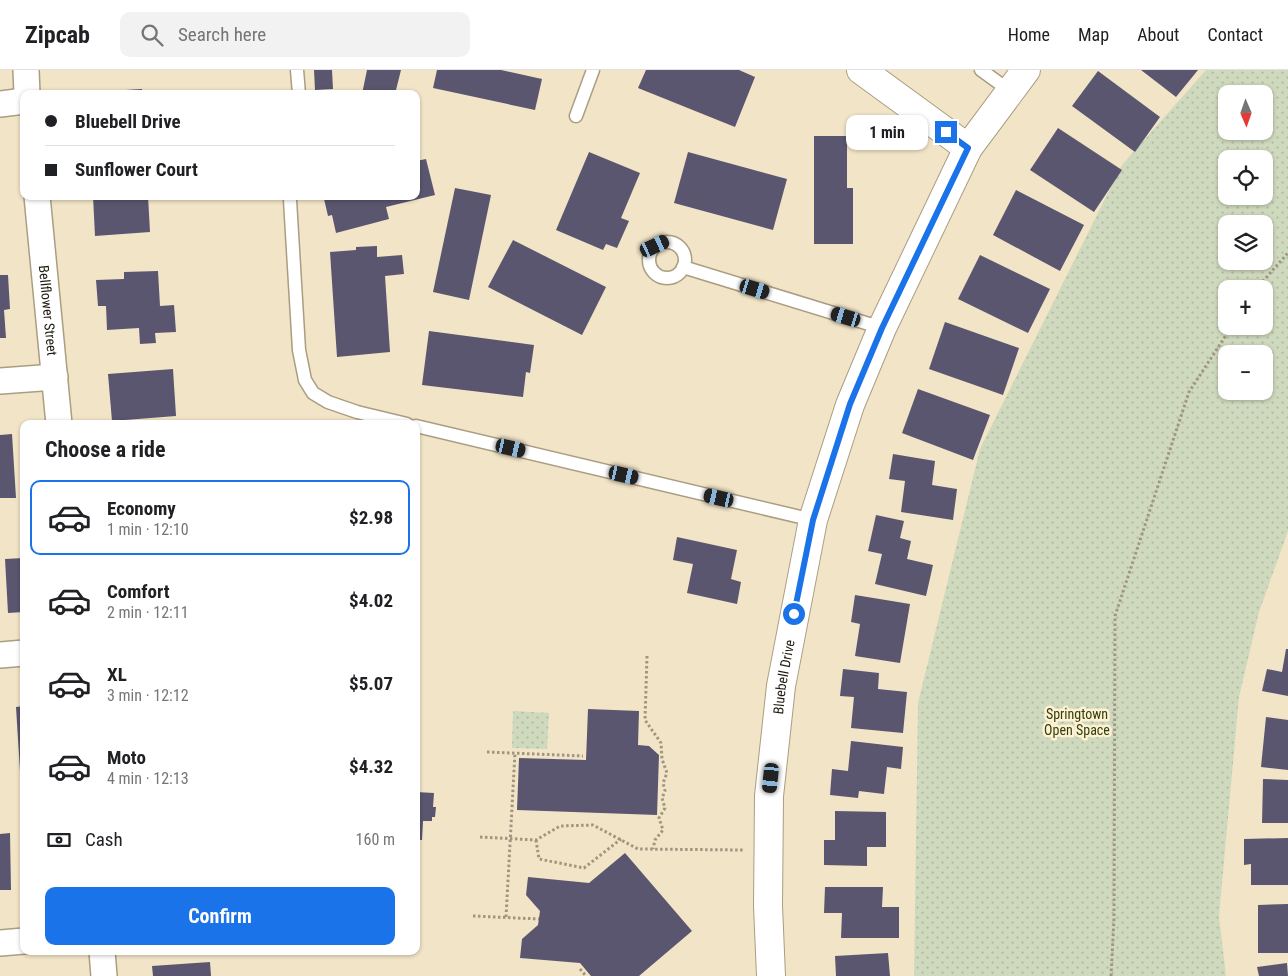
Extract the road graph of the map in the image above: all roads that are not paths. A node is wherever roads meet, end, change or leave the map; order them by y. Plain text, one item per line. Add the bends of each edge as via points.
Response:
1 (26, 70) edge
2 (297, 70) edge
3 (593, 70) edge
4 (861, 70) edge
5 (981, 70) edge
6 (1018, 81) edge
7 (27, 90) edge
8 (299, 90) edge
9 (20, 102) edge
10 (0, 104) edge
11 (576, 116) dead end
12 (968, 148) junction
13 (37, 200) edge
14 (290, 200) edge
15 (683, 267) dead end
16 (882, 328) junction
17 (55, 377) junction
18 (0, 381) edge
19 (59, 420) edge
20 (390, 420) edge
21 (420, 427) edge
22 (813, 520) junction
23 (20, 653) edge
24 (0, 655) edge
25 (20, 941) edge
26 (0, 943) edge
27 (102, 955) edge
28 (104, 976) edge
29 (771, 976) edge

1 - 7 street
2 - 8 lane
3 - 11 lane
4 - 12 street
5 - 6 lane
6 - 12 street, Bluebell Drive
9 - 10 street
12 - 16 street, Bluebell Drive
13 - 17 street, Bellflower Street
14 - 20 lane via 299,350 305,380 313,393 328,402
15 - 16 lane
16 - 22 street, Bluebell Drive via 850,404
17 - 18 street
17 - 19 street, Bellflower Street
21 - 22 lane
22 - 29 street, Bluebell Drive via 781,686 770,796 768,906
23 - 24 street
25 - 26 street
27 - 28 street

